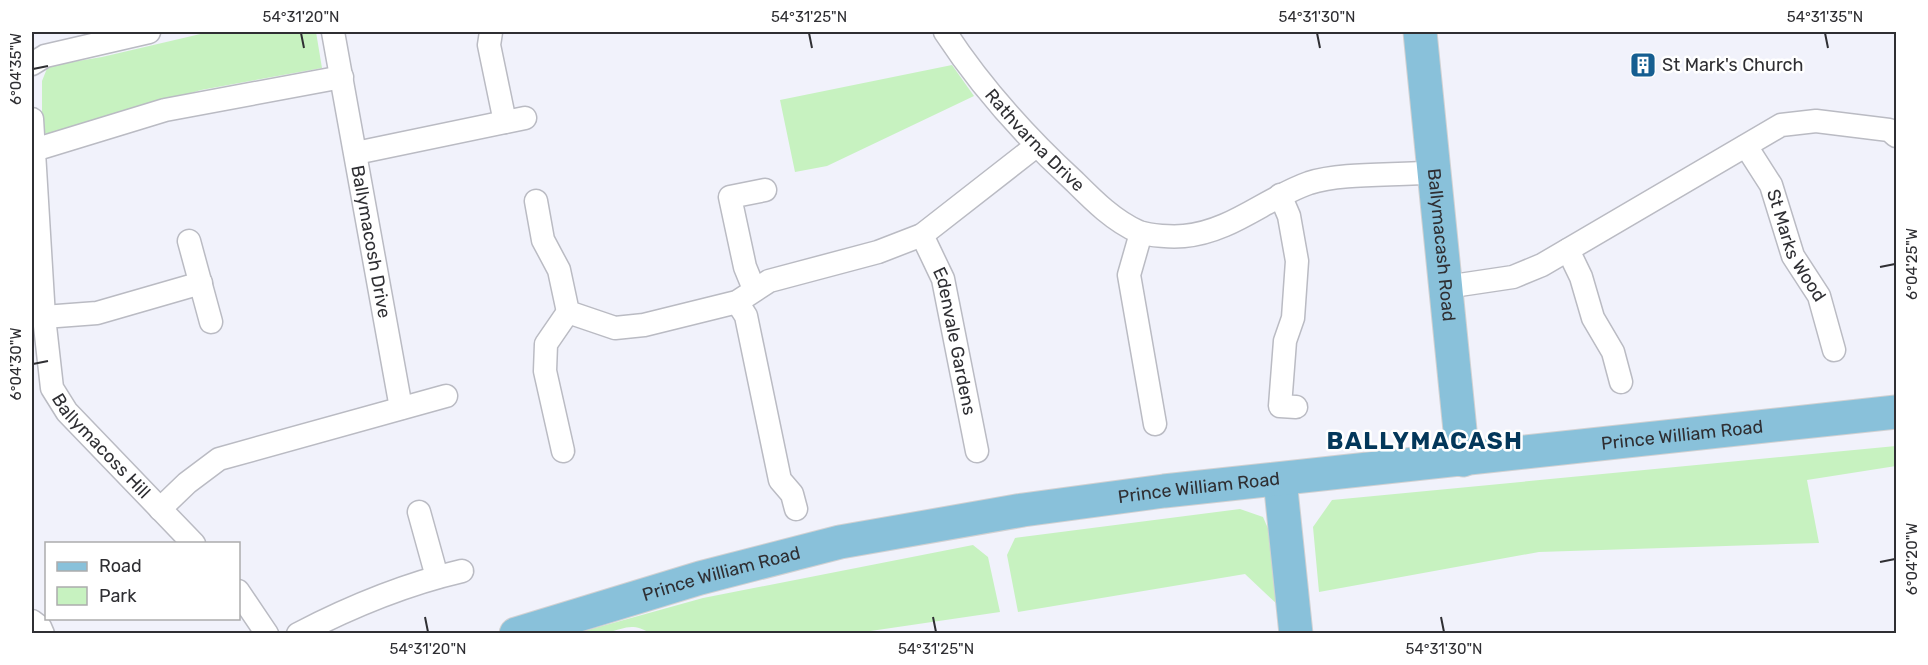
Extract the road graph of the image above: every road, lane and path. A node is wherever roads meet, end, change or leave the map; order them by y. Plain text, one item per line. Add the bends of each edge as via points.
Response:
1 (149, 32) edge
2 (333, 32) edge
3 (491, 32) edge
4 (945, 32) edge
5 (1420, 32) edge
6 (32, 64) edge
7 (342, 76) junction
8 (32, 119) edge
9 (1894, 128) edge
10 (1036, 146) junction
11 (1746, 147) junction
12 (34, 150) junction
13 (356, 153) junction
14 (1435, 172) junction
15 (765, 190) dead end
16 (1280, 195) junction
17 (536, 201) dead end
18 (1141, 232) junction
19 (922, 235) junction
20 (189, 241) dead end
21 (1568, 250) junction
22 (201, 283) junction
23 (1446, 287) junction
24 (746, 295) junction
25 (568, 312) junction
26 (44, 317) junction
27 (211, 322) dead end
28 (1834, 350) dead end
29 (1621, 382) dead end
30 (446, 396) dead end
31 (1296, 407) dead end
32 (401, 408) junction
33 (1896, 412) edge
34 (1155, 424) dead end
35 (562, 451) dead end
36 (977, 451) dead end
37 (1463, 460) junction
38 (1280, 480) junction
39 (160, 509) junction
40 (796, 509) dead end
41 (419, 512) dead end
42 (193, 542) edge
43 (462, 571) dead end
44 (437, 577) junction
45 (240, 594) edge
46 (32, 621) edge
47 (43, 633) edge
48 (267, 633) edge
49 (298, 633) edge
50 (516, 633) edge
51 (1296, 633) edge

1 - 6 street via 45,56
2 - 7 street
3 - 13 street via 489,45 515,120
4 - 10 street, Rathvarna Drive via 965,62
5 - 14 main road, Ballymacash Road
7 - 12 street via 165,110
7 - 13 street, Ballymacosh Drive
8 - 12 street, Ballymacoss Hill
9 - 11 street via 1815,121 1781,125
10 - 18 street, Rathvarna Drive via 1113,217
10 - 19 street
11 - 21 street
11 - 28 street, St Marks Wood via 1771,185 1793,256 1819,296
12 - 26 street, Ballymacoss Hill
13 - 32 street, Ballymacosh Drive
14 - 16 street, Rathvarna Drive via 1311,182
14 - 23 main road, Ballymacash Road
15 - 24 street via 730,197 745,267
16 - 18 street, Rathvarna Drive via 1207,232 1183,236
16 - 31 street via 1289,216 1297,261 1280,406
17 - 25 street via 543,240 559,270
18 - 34 street via 1129,276
19 - 24 street via 878,252 769,281
19 - 36 street, Edenvale Gardens via 943,279
20 - 22 street
21 - 23 street via 1542,266 1512,277
21 - 29 street
22 - 26 street via 97,313
22 - 27 street
23 - 37 main road, Ballymacash Road
24 - 25 street via 698,313 615,328
24 - 40 street via 746,316 780,480 792,495
25 - 35 street via 546,344 545,371
26 - 39 street, Ballymacoss Hill via 52,388 67,412
30 - 32 street
32 - 39 street via 219,459
33 - 37 main road, Prince William Road
37 - 38 main road, Prince William Road
38 - 50 main road, Prince William Road via 1023,510 840,542 700,578
38 - 51 main road
39 - 42 street, Ballymacoss Hill
41 - 44 street
43 - 44 street
44 - 49 street
45 - 48 street
46 - 47 street

